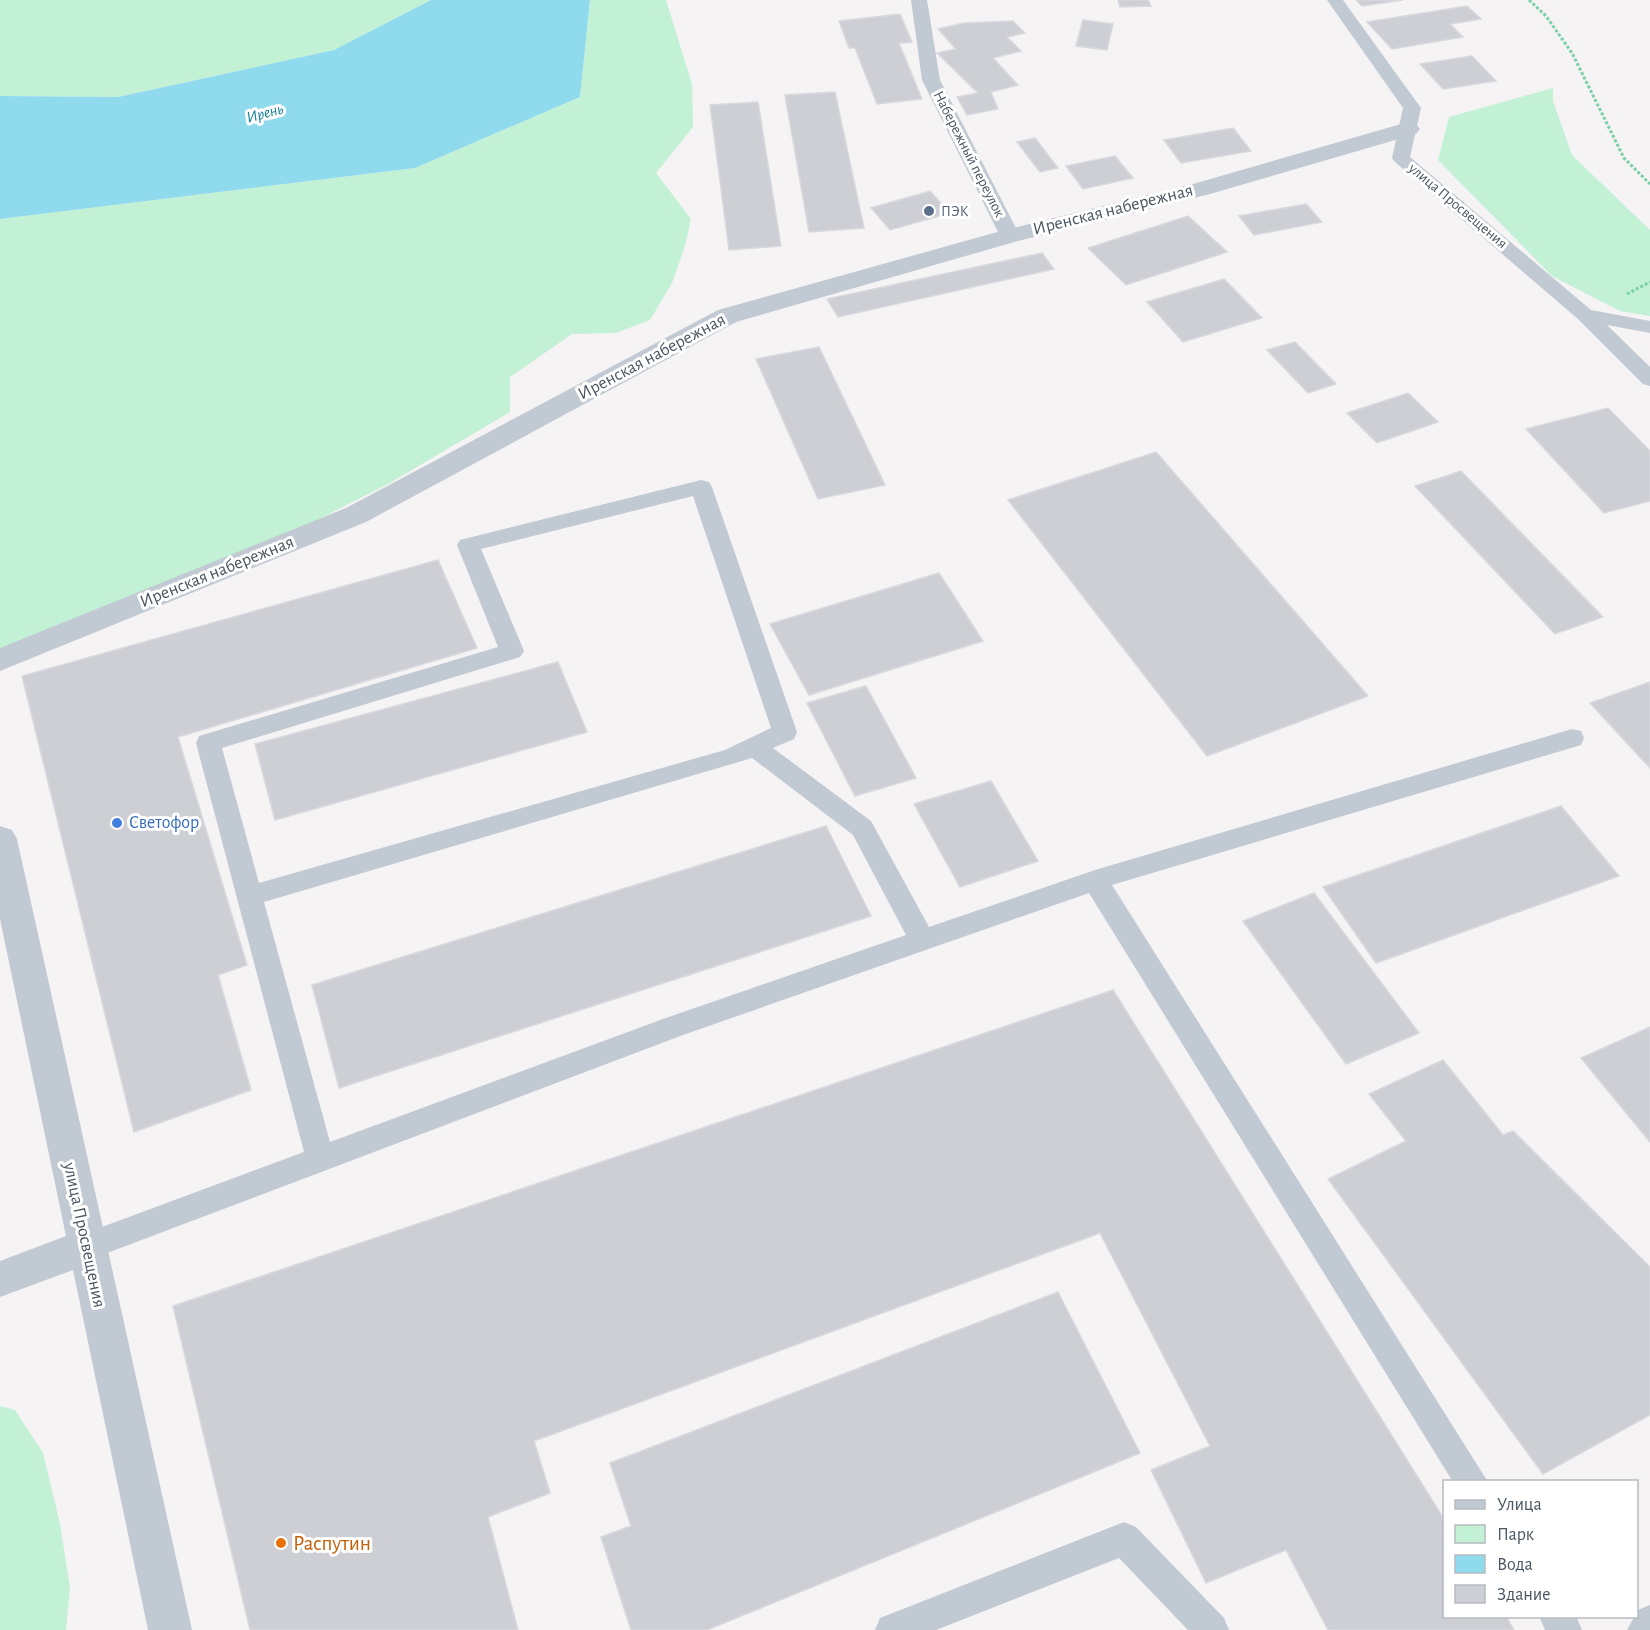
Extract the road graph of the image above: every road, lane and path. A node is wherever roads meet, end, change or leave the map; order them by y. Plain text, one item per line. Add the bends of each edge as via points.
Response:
1 (918, 0) edge
2 (1335, 0) edge
3 (1529, 0) edge
4 (1408, 129) junction
5 (1650, 184) edge
6 (1010, 236) junction
7 (1586, 315) junction
8 (1650, 327) edge
9 (1650, 379) edge
10 (0, 660) edge
11 (1572, 738) dead end
12 (754, 747) junction
13 (0, 839) edge
14 (1095, 880) junction
15 (249, 896) junction
16 (923, 940) junction
17 (320, 1159) junction
18 (86, 1247) junction
19 (0, 1279) edge
20 (1471, 1480) edge
21 (1650, 1622) edge
22 (170, 1630) edge
23 (892, 1630) edge
24 (1212, 1630) edge
25 (1644, 1630) edge

1 - 6 lane, Набережный переулок via 931,80
2 - 4 lane, улица Просвещения via 1412,108
3 - 5 path via 1542,10 1580,63 1622,156
4 - 6 street, Иренская набережная via 1201,189
4 - 7 lane, улица Просвещения via 1401,158
6 - 10 street, Иренская набережная via 727,316 356,515
7 - 8 lane
7 - 9 lane, улица Просвещения
11 - 14 lane
12 - 15 lane via 732,757
12 - 15 lane via 785,732 701,487 468,545 512,651 208,743
12 - 16 lane via 862,828
13 - 18 street, улица Просвещения
14 - 16 lane
14 - 20 lane
15 - 17 lane
16 - 17 lane via 673,1027
17 - 18 lane
18 - 19 street
18 - 22 street, улица Просвещения
21 - 25 lane
23 - 24 lane via 1124,1539

